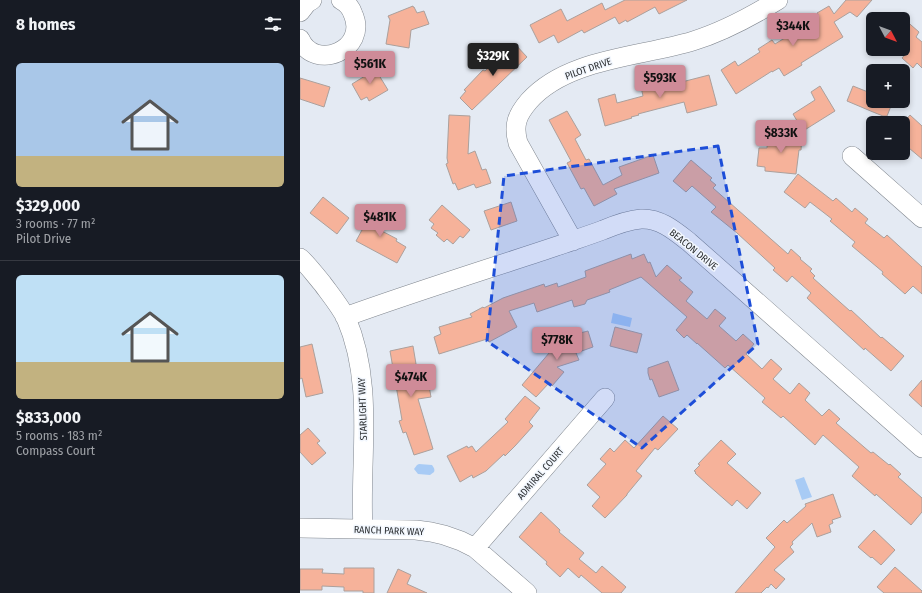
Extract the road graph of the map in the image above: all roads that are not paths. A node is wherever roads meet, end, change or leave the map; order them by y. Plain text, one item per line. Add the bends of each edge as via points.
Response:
1 (312, 0) edge
2 (341, 0) edge
3 (778, 0) edge
4 (300, 12) edge
5 (300, 39) edge
6 (852, 156) dead end
7 (922, 218) edge
8 (573, 241) junction
9 (300, 258) edge
10 (345, 317) junction
11 (605, 398) dead end
12 (922, 448) edge
13 (300, 528) edge
14 (363, 529) junction
15 (475, 548) junction
16 (527, 593) edge

1 - 4 street
2 - 5 street via 351,9 356,29 353,39 343,50 324,56 308,50
3 - 8 street, PILOT DRIVE via 722,30 693,41 596,64 563,76 545,86 525,106 516,121 518,143
6 - 7 street
8 - 10 street, BEACON DRIVE
8 - 12 street, BEACON DRIVE via 640,219 664,224 689,242
9 - 10 street, STARLIGHT WAY via 328,291
10 - 14 street, STARLIGHT WAY via 358,358 364,399
11 - 15 street, ADMIRAL COURT
13 - 14 street, RANCH PARK WAY
14 - 15 street, RANCH PARK WAY via 431,532
15 - 16 street, RANCH PARK WAY

